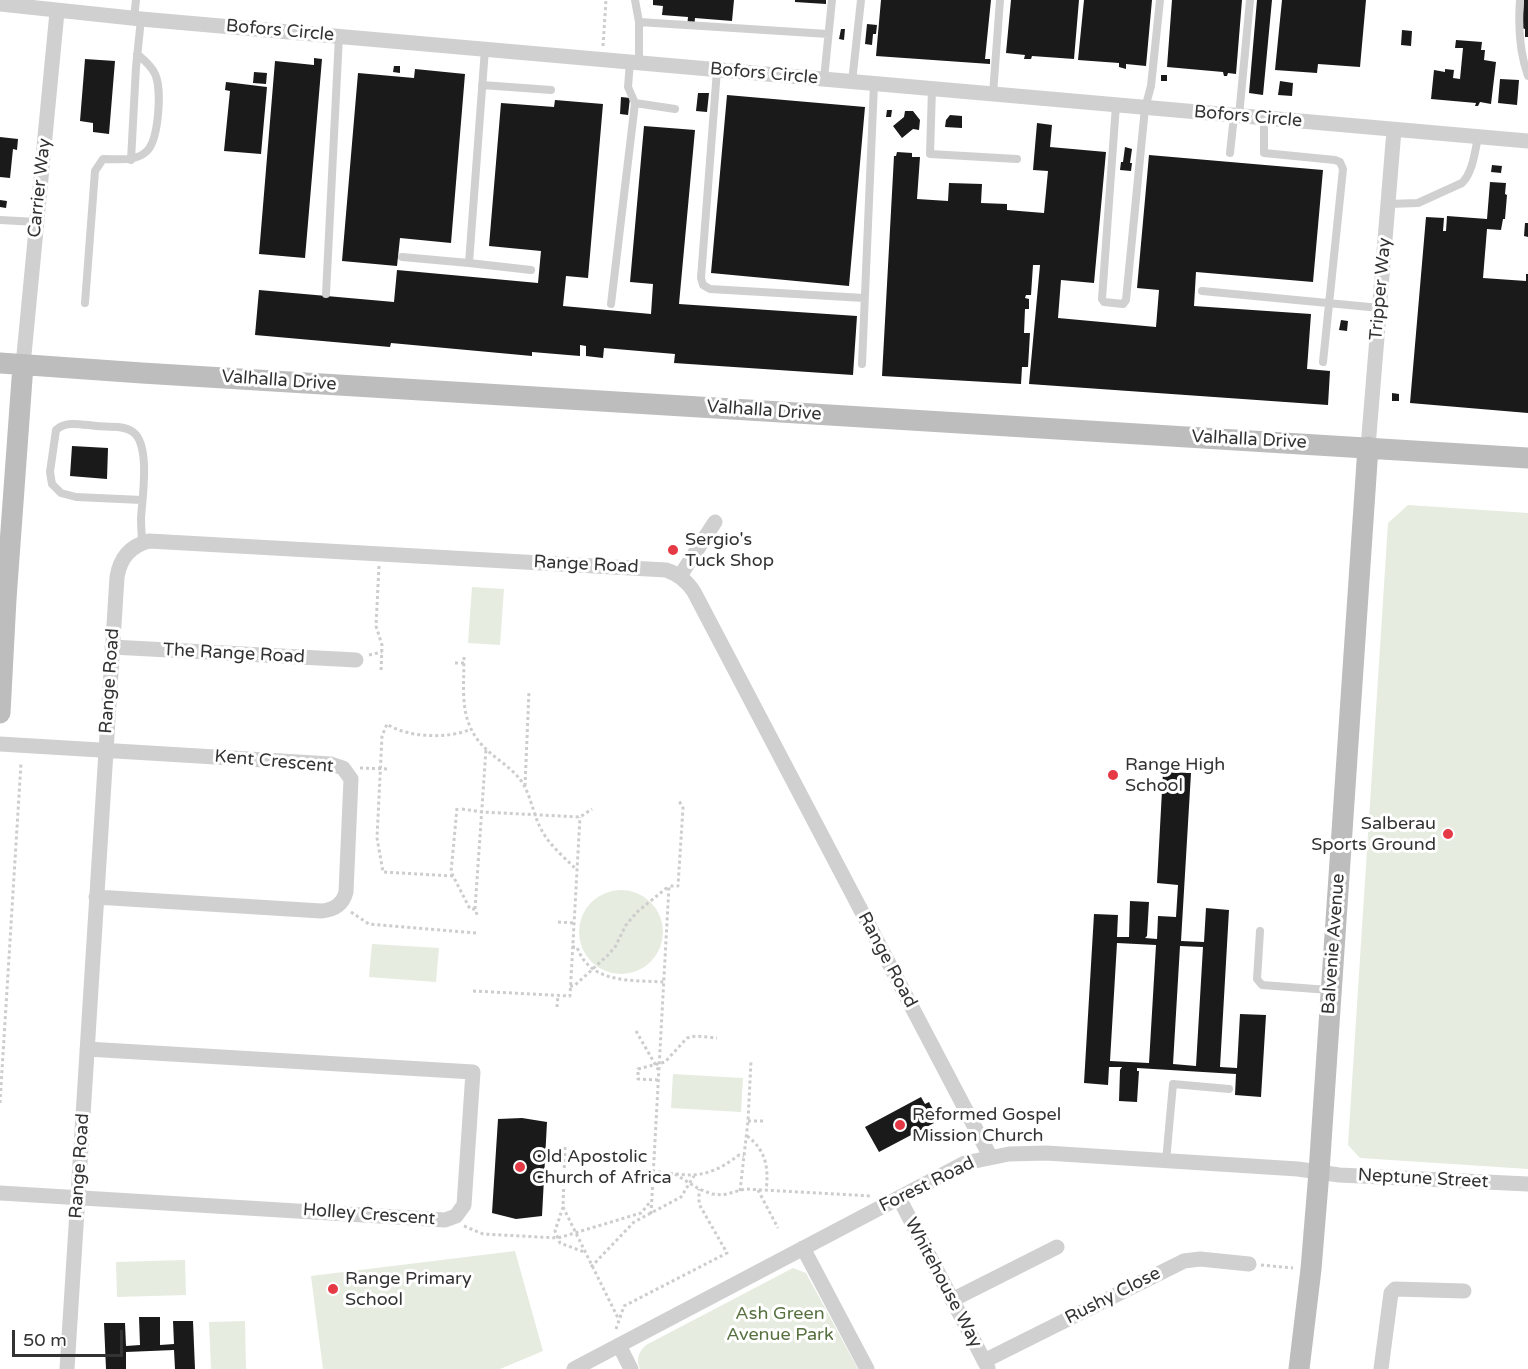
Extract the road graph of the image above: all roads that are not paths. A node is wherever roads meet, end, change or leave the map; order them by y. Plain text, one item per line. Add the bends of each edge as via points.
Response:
1 (135, 0) edge
2 (635, 0) edge
3 (832, 0) edge
4 (861, 0) edge
5 (1000, 0) edge
6 (1160, 0) edge
7 (1250, 0) edge
8 (1520, 0) edge
9 (0, 4) edge
10 (57, 12) junction
11 (137, 19) junction
12 (639, 22) junction
13 (828, 34) junction
14 (339, 36) junction
15 (485, 49) junction
16 (137, 54) junction
17 (634, 62) junction
18 (717, 70) junction
19 (1528, 76) edge
20 (825, 79) junction
21 (852, 82) junction
22 (874, 84) junction
23 (482, 85) junction
24 (932, 89) junction
25 (551, 90) dead end
26 (993, 94) junction
27 (634, 103) junction
28 (1116, 105) junction
29 (1145, 108) junction
30 (675, 110) dead end
31 (1236, 116) junction
32 (1264, 119) junction
33 (1394, 130) junction
34 (1478, 137) junction
35 (1528, 141) edge
36 (1230, 153) dead end
37 (1017, 159) dead end
38 (131, 160) junction
39 (1388, 204) junction
40 (0, 220) edge
41 (37, 222) junction
42 (402, 256) dead end
43 (469, 263) junction
44 (531, 270) dead end
45 (1202, 291) dead end
46 (326, 294) dead end
47 (864, 298) junction
48 (85, 303) dead end
49 (1329, 303) junction
50 (611, 304) dead end
51 (1380, 308) junction
52 (1323, 362) dead end
53 (0, 363) edge
54 (862, 364) dead end
55 (23, 365) junction
56 (1368, 447) junction
57 (1528, 458) edge
58 (142, 500) junction
59 (715, 522) dead end
60 (142, 543) junction
61 (680, 576) junction
62 (3, 598) edge
63 (112, 647) junction
64 (356, 660) dead end
65 (0, 713) edge
66 (0, 744) edge
67 (105, 752) junction
68 (96, 897) junction
69 (1260, 931) dead end
70 (1331, 990) junction
71 (87, 1049) junction
72 (1229, 1089) dead end
73 (990, 1156) junction
74 (1166, 1162) junction
75 (1319, 1172) junction
76 (1528, 1184) edge
77 (0, 1193) edge
78 (78, 1196) junction
79 (898, 1197) junction
80 (1057, 1247) dead end
81 (803, 1248) junction
82 (1249, 1264) road end
83 (1464, 1291) dead end
84 (952, 1300) junction
85 (616, 1342) junction
86 (986, 1365) edge
87 (67, 1369) edge
88 (574, 1369) edge
89 (631, 1369) edge
90 (867, 1369) edge
91 (1299, 1369) edge
92 (1381, 1369) edge

1 - 11 lane
2 - 12 lane
3 - 13 lane
4 - 21 lane
5 - 26 lane
6 - 29 lane
7 - 31 lane
8 - 19 lane via 1518,37
9 - 10 street, Bofors Circle
10 - 11 street, Bofors Circle
10 - 41 street, Carrier Way
11 - 14 street, Bofors Circle
11 - 16 lane
12 - 13 lane
12 - 17 lane
13 - 20 lane
14 - 15 street, Bofors Circle
14 - 46 lane
15 - 17 street, Bofors Circle
15 - 23 lane
16 - 38 lane
16 - 38 lane via 156,76 157,125 147,151
17 - 18 street, Bofors Circle
17 - 27 lane via 628,87
18 - 20 street, Bofors Circle
18 - 47 lane via 700,278 703,285 710,290
20 - 21 street, Bofors Circle
21 - 22 street, Bofors Circle
22 - 24 street, Bofors Circle
22 - 47 lane
23 - 25 lane
23 - 43 lane
24 - 26 street, Bofors Circle
24 - 37 lane via 930,154
26 - 28 street, Bofors Circle
27 - 30 lane
27 - 50 lane
28 - 29 street, Bofors Circle
28 - 29 lane via 1102,299 1123,304
29 - 31 street, Bofors Circle
31 - 32 street, Bofors Circle
31 - 36 lane
32 - 33 street, Bofors Circle
32 - 49 lane via 1264,153 1335,160 1342,165
33 - 34 street, Bofors Circle
33 - 39 street, Tripper Way
34 - 35 street, Bofors Circle
34 - 39 lane via 1462,183 1418,203
38 - 48 lane via 104,159 95,171
39 - 51 street, Tripper Way
40 - 41 lane
41 - 55 street, Carrier Way
42 - 43 lane
43 - 44 lane
45 - 49 lane
47 - 54 lane
49 - 51 lane
49 - 52 lane
51 - 56 street, Tripper Way
53 - 55 main road, Valhalla Drive
55 - 56 main road, Valhalla Drive
55 - 62 main road
56 - 57 main road, Valhalla Drive
56 - 70 main road, Balvenie Avenue
58 - 58 lane via 142,449 133,432 119,427 66,424 56,430 50,472 52,484 61,493
58 - 60 lane
59 - 61 street
60 - 61 street, Range Road via 156,540 666,570
60 - 63 street, Range Road via 128,552 118,569
61 - 73 street, Range Road via 694,592
62 - 65 main road
63 - 64 street, The Range Road
63 - 67 street, Range Road
66 - 67 street, Kent Crescent
67 - 68 street, Range Road
67 - 68 street, Kent Crescent via 331,764 343,768 352,786 346,892 339,904 321,911
68 - 71 street, Range Road
69 - 70 lane via 1257,980 1262,985
70 - 75 main road, Balvenie Avenue
71 - 78 street, Range Road
71 - 78 street, Holley Crescent via 473,1072 465,1198 461,1211 445,1220
72 - 74 lane via 1173,1084
73 - 74 street, Forest Road via 1046,1153
73 - 79 street, Forest Road via 965,1163
74 - 75 street, Forest Road
75 - 76 street, Neptune Street
75 - 91 main road, Balvenie Avenue
77 - 78 street, Holley Crescent
78 - 87 street, Range Road
79 - 81 street, Forest Road
79 - 84 street, Whitehouse Way
80 - 84 street
81 - 85 street, Forest Road
81 - 90 street
82 - 86 street, Rushy Close via 1184,1261
83 - 92 street via 1395,1289 1391,1293
84 - 86 street, Whitehouse Way
85 - 88 street, Forest Road
85 - 89 street

